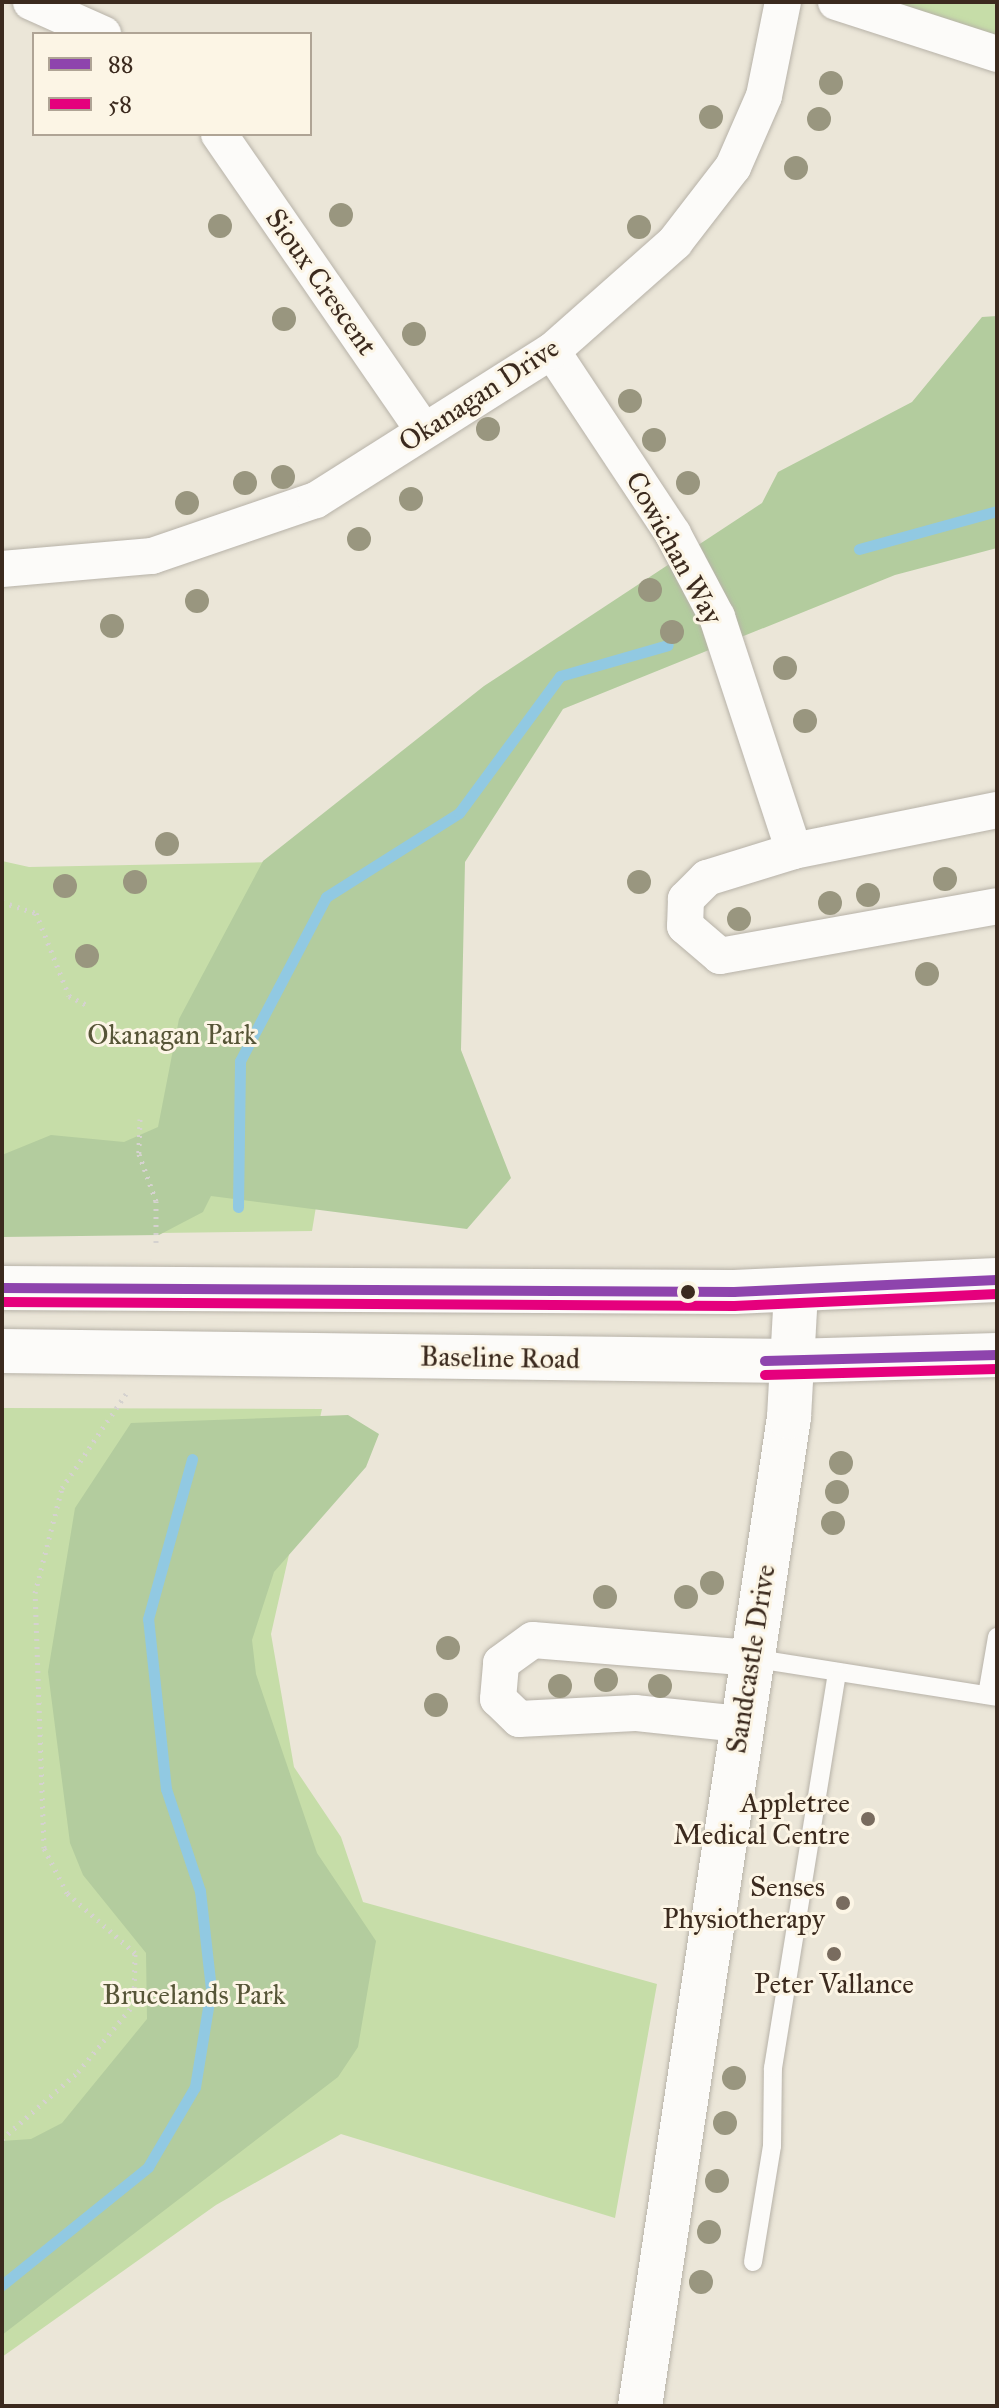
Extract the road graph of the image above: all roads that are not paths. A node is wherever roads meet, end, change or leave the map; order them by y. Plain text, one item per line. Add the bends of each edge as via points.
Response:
1 (31, 2) edge
2 (783, 2) edge
3 (836, 2) edge
4 (98, 32) edge
5 (997, 54) edge
6 (220, 136) edge
7 (552, 351) junction
8 (423, 430) junction
9 (2, 569) edge
10 (997, 810) edge
11 (794, 851) junction
12 (997, 906) edge
13 (997, 1280) edge
14 (2, 1288) edge
15 (796, 1290) junction
16 (2, 1351) edge
17 (997, 1355) edge
18 (792, 1361) junction
19 (997, 1637) edge
20 (750, 1658) junction
21 (837, 1672) junction
22 (992, 1696) edge
23 (740, 1724) junction
24 (753, 2262) dead end
25 (640, 2406) edge

1 - 4 street
2 - 7 street, Okanagan Drive via 764,96 733,167 675,242
3 - 5 street
6 - 8 street, Sioux Crescent
7 - 8 street, Okanagan Drive
7 - 11 street, Cowichan Way via 673,534 717,617
8 - 9 street, Okanagan Drive via 316,500 152,556
10 - 11 street
11 - 12 street via 697,888 686,899 685,926 697,944 720,956
13 - 15 main road
14 - 15 main road
15 - 18 main road, Sandcastle Drive
16 - 18 main road, Baseline Road
17 - 18 main road, Baseline Road
18 - 20 main road, Sandcastle Drive
19 - 22 lane
20 - 21 lane
20 - 23 main road, Sandcastle Drive
20 - 23 street via 533,1640 501,1663 498,1699 519,1719 635,1713
21 - 22 lane
21 - 24 lane via 773,2068 772,2146
23 - 25 main road, Sandcastle Drive

